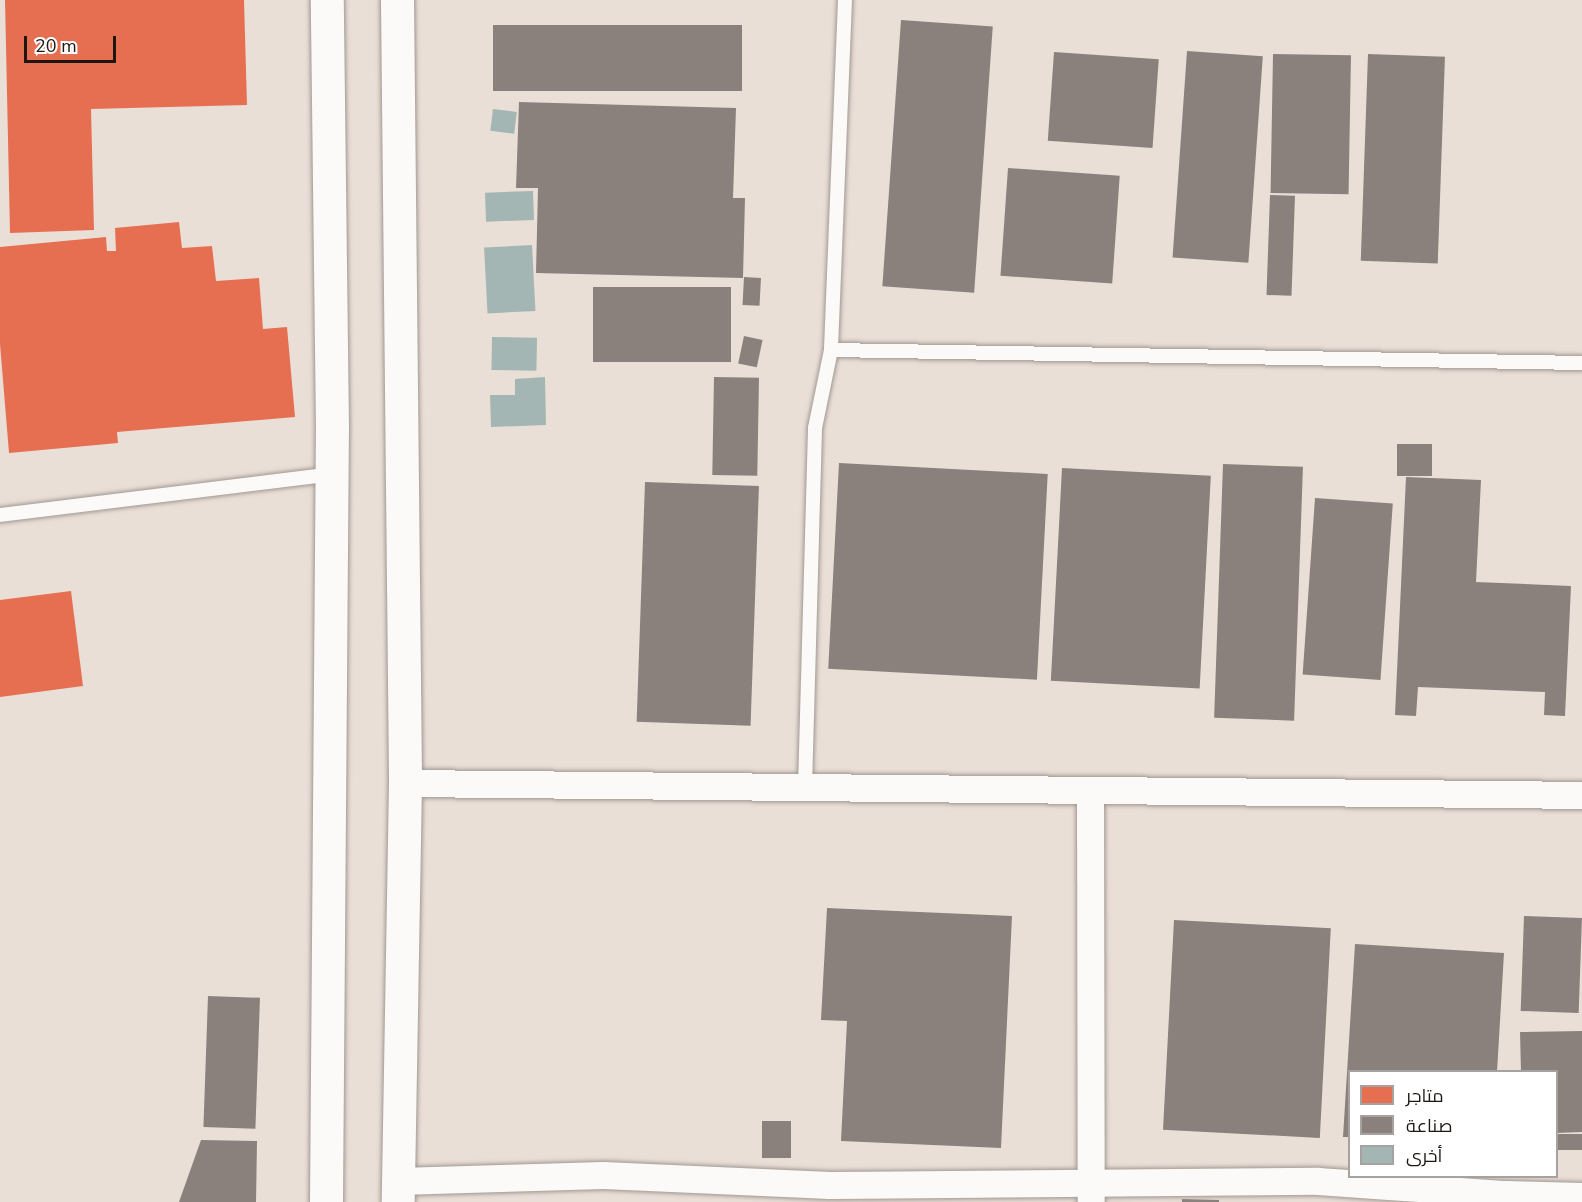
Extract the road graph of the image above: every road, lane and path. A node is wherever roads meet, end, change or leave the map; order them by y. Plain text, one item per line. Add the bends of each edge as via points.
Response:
1 (327, 0) edge
2 (397, 0) edge
3 (845, 0) edge
4 (831, 350) junction
5 (1582, 363) edge
6 (332, 474) junction
7 (0, 516) edge
8 (405, 783) junction
9 (806, 787) junction
10 (1090, 790) junction
11 (1582, 795) edge
12 (398, 1192) edge
13 (830, 1193) edge
14 (1091, 1193) edge
15 (1582, 1196) edge
16 (1506, 1198) edge
17 (326, 1202) edge

1 - 6 street
2 - 8 street
3 - 4 lane
4 - 5 lane
4 - 9 lane via 815,428
6 - 7 lane
6 - 17 street
8 - 9 street
8 - 12 street
9 - 10 street
10 - 11 street
10 - 14 street
12 - 13 street via 603,1175
13 - 14 street
14 - 16 street via 1318,1181
15 - 16 street

